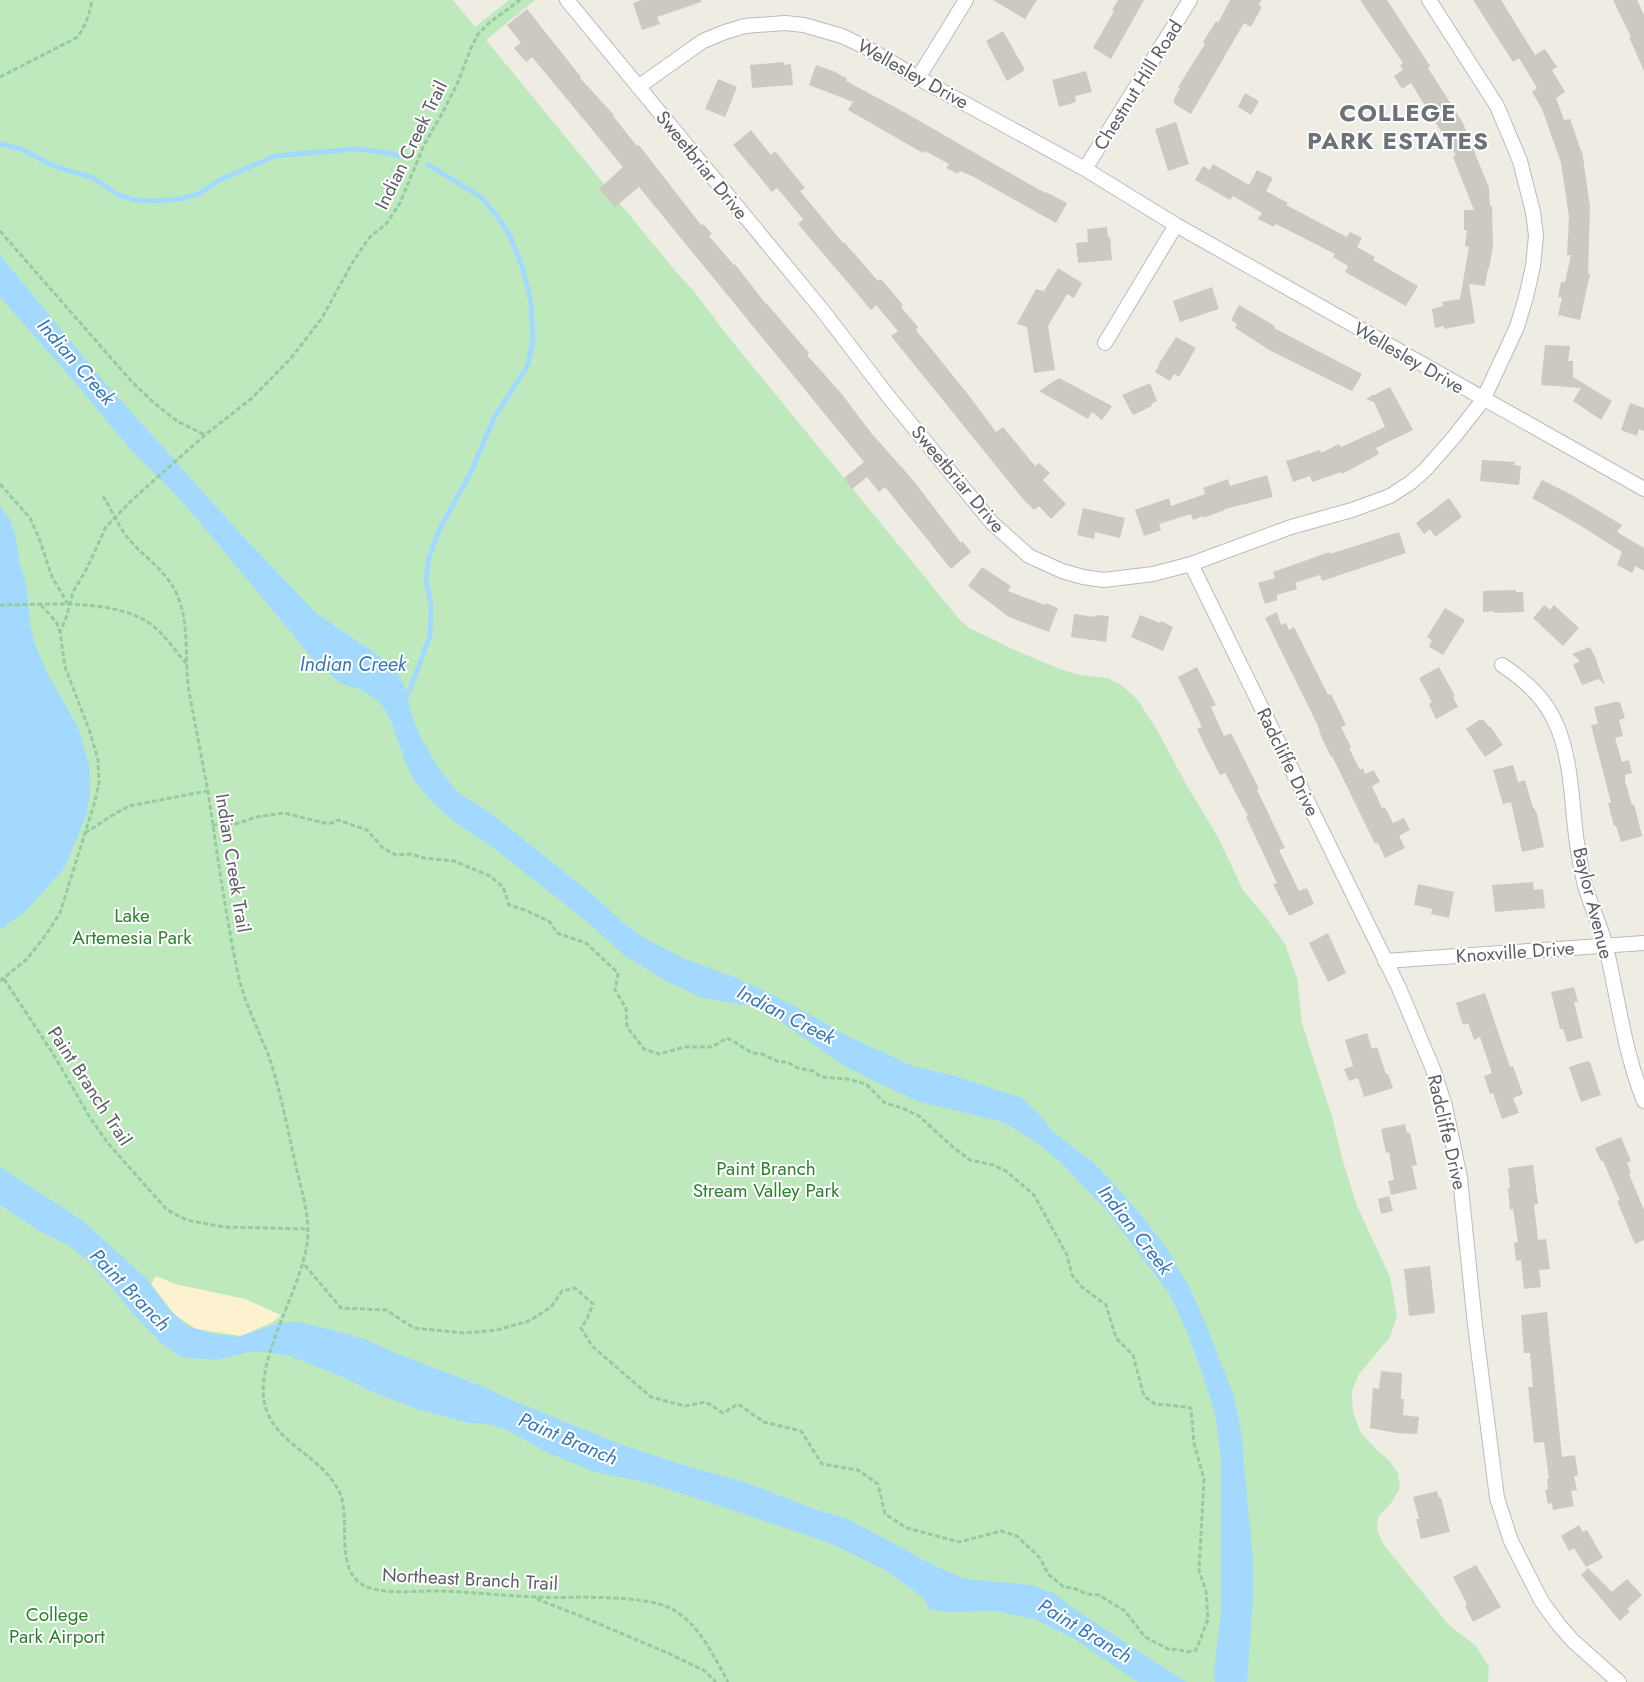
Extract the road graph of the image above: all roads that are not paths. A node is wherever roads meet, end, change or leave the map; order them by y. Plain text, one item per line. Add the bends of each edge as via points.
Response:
1 (567, 0) edge
2 (966, 0) edge
3 (1190, 0) edge
4 (1429, 0) edge
5 (918, 78) junction
6 (638, 87) junction
7 (1085, 169) junction
8 (1176, 225) junction
9 (1105, 343) dead end
10 (1483, 400) junction
11 (1644, 489) edge
12 (1191, 564) junction
13 (1502, 665) dead end
14 (1644, 943) edge
15 (1605, 946) junction
16 (1385, 961) junction
17 (1644, 1101) edge
18 (1619, 1682) edge

1 - 6 street, Sweetbriar Drive
2 - 5 street
3 - 7 street, Chestnut Hill Road
4 - 10 street, Sweetbriar Drive via 1497,106 1520,162 1533,212 1536,236 1526,298 1517,327
5 - 6 street, Wellesley Drive via 842,36 804,25 764,23 703,41
5 - 7 street, Wellesley Drive
6 - 12 street, Sweetbriar Drive via 992,523 1029,556 1062,572 1104,580 1153,574
7 - 8 street, Wellesley Drive
8 - 9 street
8 - 10 street, Wellesley Drive
10 - 11 street, Wellesley Drive
10 - 12 street, Sweetbriar Drive via 1425,470 1390,496 1291,527
12 - 16 street, Radcliffe Drive
13 - 15 street, Baylor Avenue via 1533,689 1557,727 1570,777 1586,890
14 - 15 street, Knoxville Drive
15 - 16 street, Knoxville Drive
15 - 17 street, Baylor Avenue via 1631,1063
16 - 18 street, Radcliffe Drive via 1415,1024 1445,1106 1460,1178 1497,1498 1511,1541 1542,1602 1573,1641

